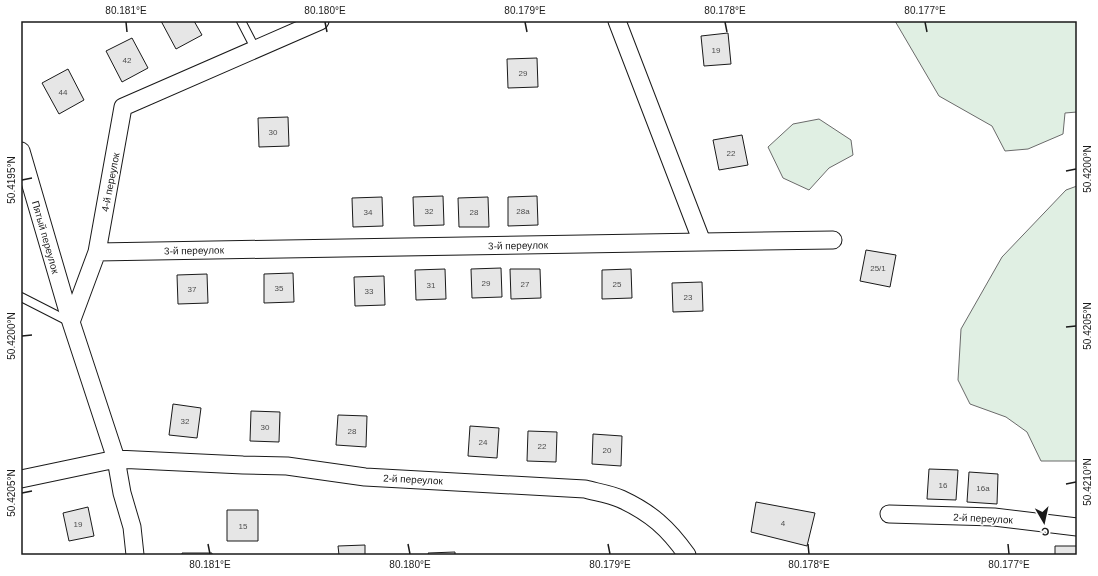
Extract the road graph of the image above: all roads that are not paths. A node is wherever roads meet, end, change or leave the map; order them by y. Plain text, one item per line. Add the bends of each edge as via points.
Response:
1 (242, 21) edge
2 (320, 21) edge
3 (617, 21) edge
4 (255, 48) junction
5 (21, 151) edge
6 (833, 240) dead end
7 (702, 242) junction
8 (97, 252) junction
9 (21, 297) edge
10 (71, 322) junction
11 (116, 459) junction
12 (21, 479) edge
13 (889, 514) dead end
14 (1077, 527) edge
15 (135, 555) edge
16 (687, 555) edge

1 - 4 lane
2 - 4 street, 4-й переулок
3 - 7 street
4 - 8 street, 4-й переулок via 124,107
5 - 10 street, Пятый переулок
6 - 7 street, 3-й переулок
7 - 8 street, 3-й переулок
8 - 10 street, 4-й переулок
9 - 10 lane
10 - 11 street
11 - 12 street, 2-й переулок
11 - 15 street via 132,527
11 - 16 street, 2-й переулок via 287,466 365,477 585,489 620,498 653,517
13 - 14 street, 2-й переулок via 994,517

